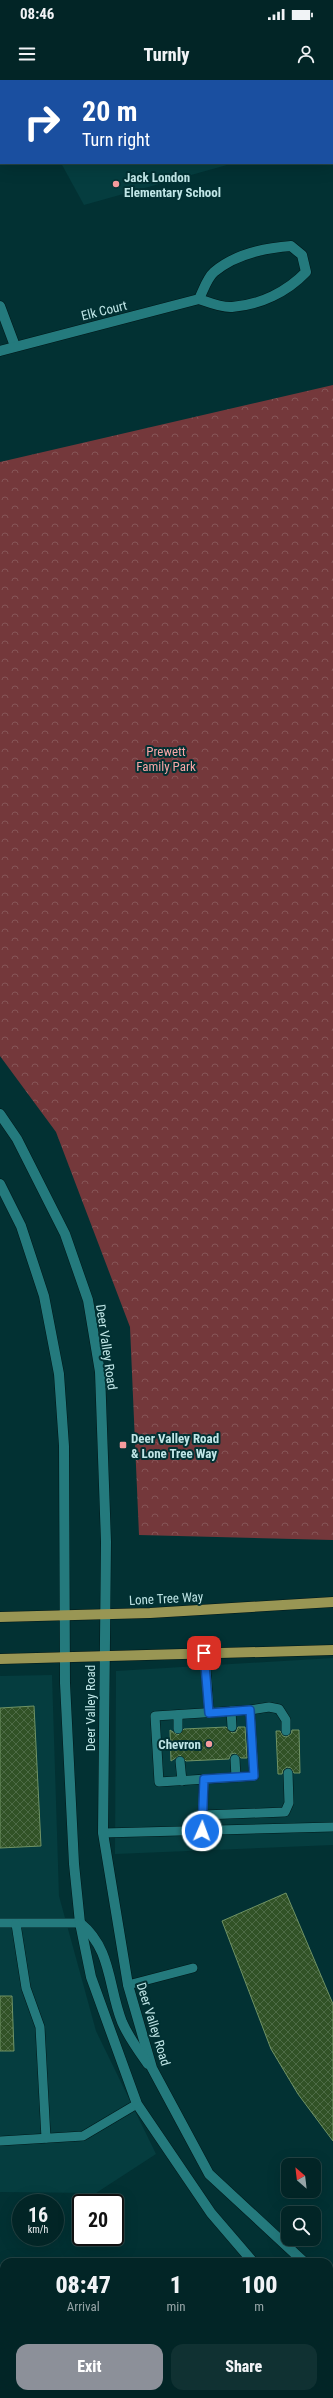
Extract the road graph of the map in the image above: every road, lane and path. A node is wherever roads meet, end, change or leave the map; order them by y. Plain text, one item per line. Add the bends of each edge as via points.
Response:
1 (199, 299) junction
2 (0, 306) edge
3 (15, 346) junction
4 (0, 351) edge
5 (0, 1114) edge
6 (0, 1184) edge
7 (333, 1602) edge
8 (104, 1614) junction
9 (65, 1615) junction
10 (0, 1617) edge
11 (333, 1650) edge
12 (204, 1653) junction
13 (104, 1656) junction
14 (65, 1657) junction
15 (0, 1659) edge
16 (250, 1710) junction
17 (231, 1711) junction
18 (209, 1713) junction
19 (178, 1715) junction
20 (232, 1727) dead end
21 (178, 1729) dead end
22 (286, 1731) dead end
23 (235, 1759) dead end
24 (180, 1761) dead end
25 (288, 1774) dead end
26 (236, 1777) junction
27 (204, 1779) junction
28 (182, 1781) junction
29 (203, 1815) junction
30 (333, 1827) edge
31 (202, 1831) junction
32 (103, 1833) junction
33 (0, 1923) edge
34 (80, 1923) junction
35 (16, 1924) junction
36 (193, 1968) dead end
37 (128, 1985) junction
38 (152, 2068) junction
39 (137, 2104) junction
40 (46, 2138) junction
41 (0, 2141) edge
42 (250, 2258) edge
43 (300, 2258) edge

1 - 1 street, Elk Court via 231,307 258,302 291,287 306,272 302,255 291,246 268,247 234,259 213,273
1 - 3 street, Elk Court
2 - 3 street
3 - 4 street, Elk Court
5 - 8 street, Deer Valley Road via 17,1139 53,1207 88,1300 100,1372 106,1542
6 - 9 street, Deer Valley Road via 21,1226 44,1296 59,1374 64,1446
7 - 8 main road, Lone Tree Way
8 - 9 main road, Lone Tree Way
8 - 13 street, Deer Valley Road
9 - 10 main road, Lone Tree Way
9 - 14 street, Deer Valley Road
11 - 12 main road
12 - 13 main road
12 - 18 lane
13 - 14 main road
13 - 32 street, Deer Valley Road
14 - 15 main road
14 - 34 street, Deer Valley Road via 74,1864
16 - 17 lane
16 - 22 lane via 269,1707 279,1709 286,1720
16 - 26 lane via 254,1776
17 - 18 lane
17 - 20 lane
18 - 19 lane
19 - 21 lane
19 - 28 lane via 155,1716 159,1782
23 - 26 lane
24 - 28 lane
25 - 29 lane via 288,1803 285,1812
26 - 27 lane
27 - 28 lane
27 - 29 lane
29 - 31 lane
30 - 31 lane
31 - 32 lane
32 - 37 street, Deer Valley Road
33 - 35 lane
34 - 35 lane
34 - 38 street via 92,1933 103,1952 122,2022 132,2042
34 - 39 street, Deer Valley Road via 91,1977
35 - 40 lane via 26,1988 40,2027
36 - 37 lane
37 - 38 street, Deer Valley Road
38 - 43 street, Deer Valley Road via 209,2174
39 - 40 lane via 83,2136
39 - 42 street, Deer Valley Road via 211,2213
40 - 41 lane

